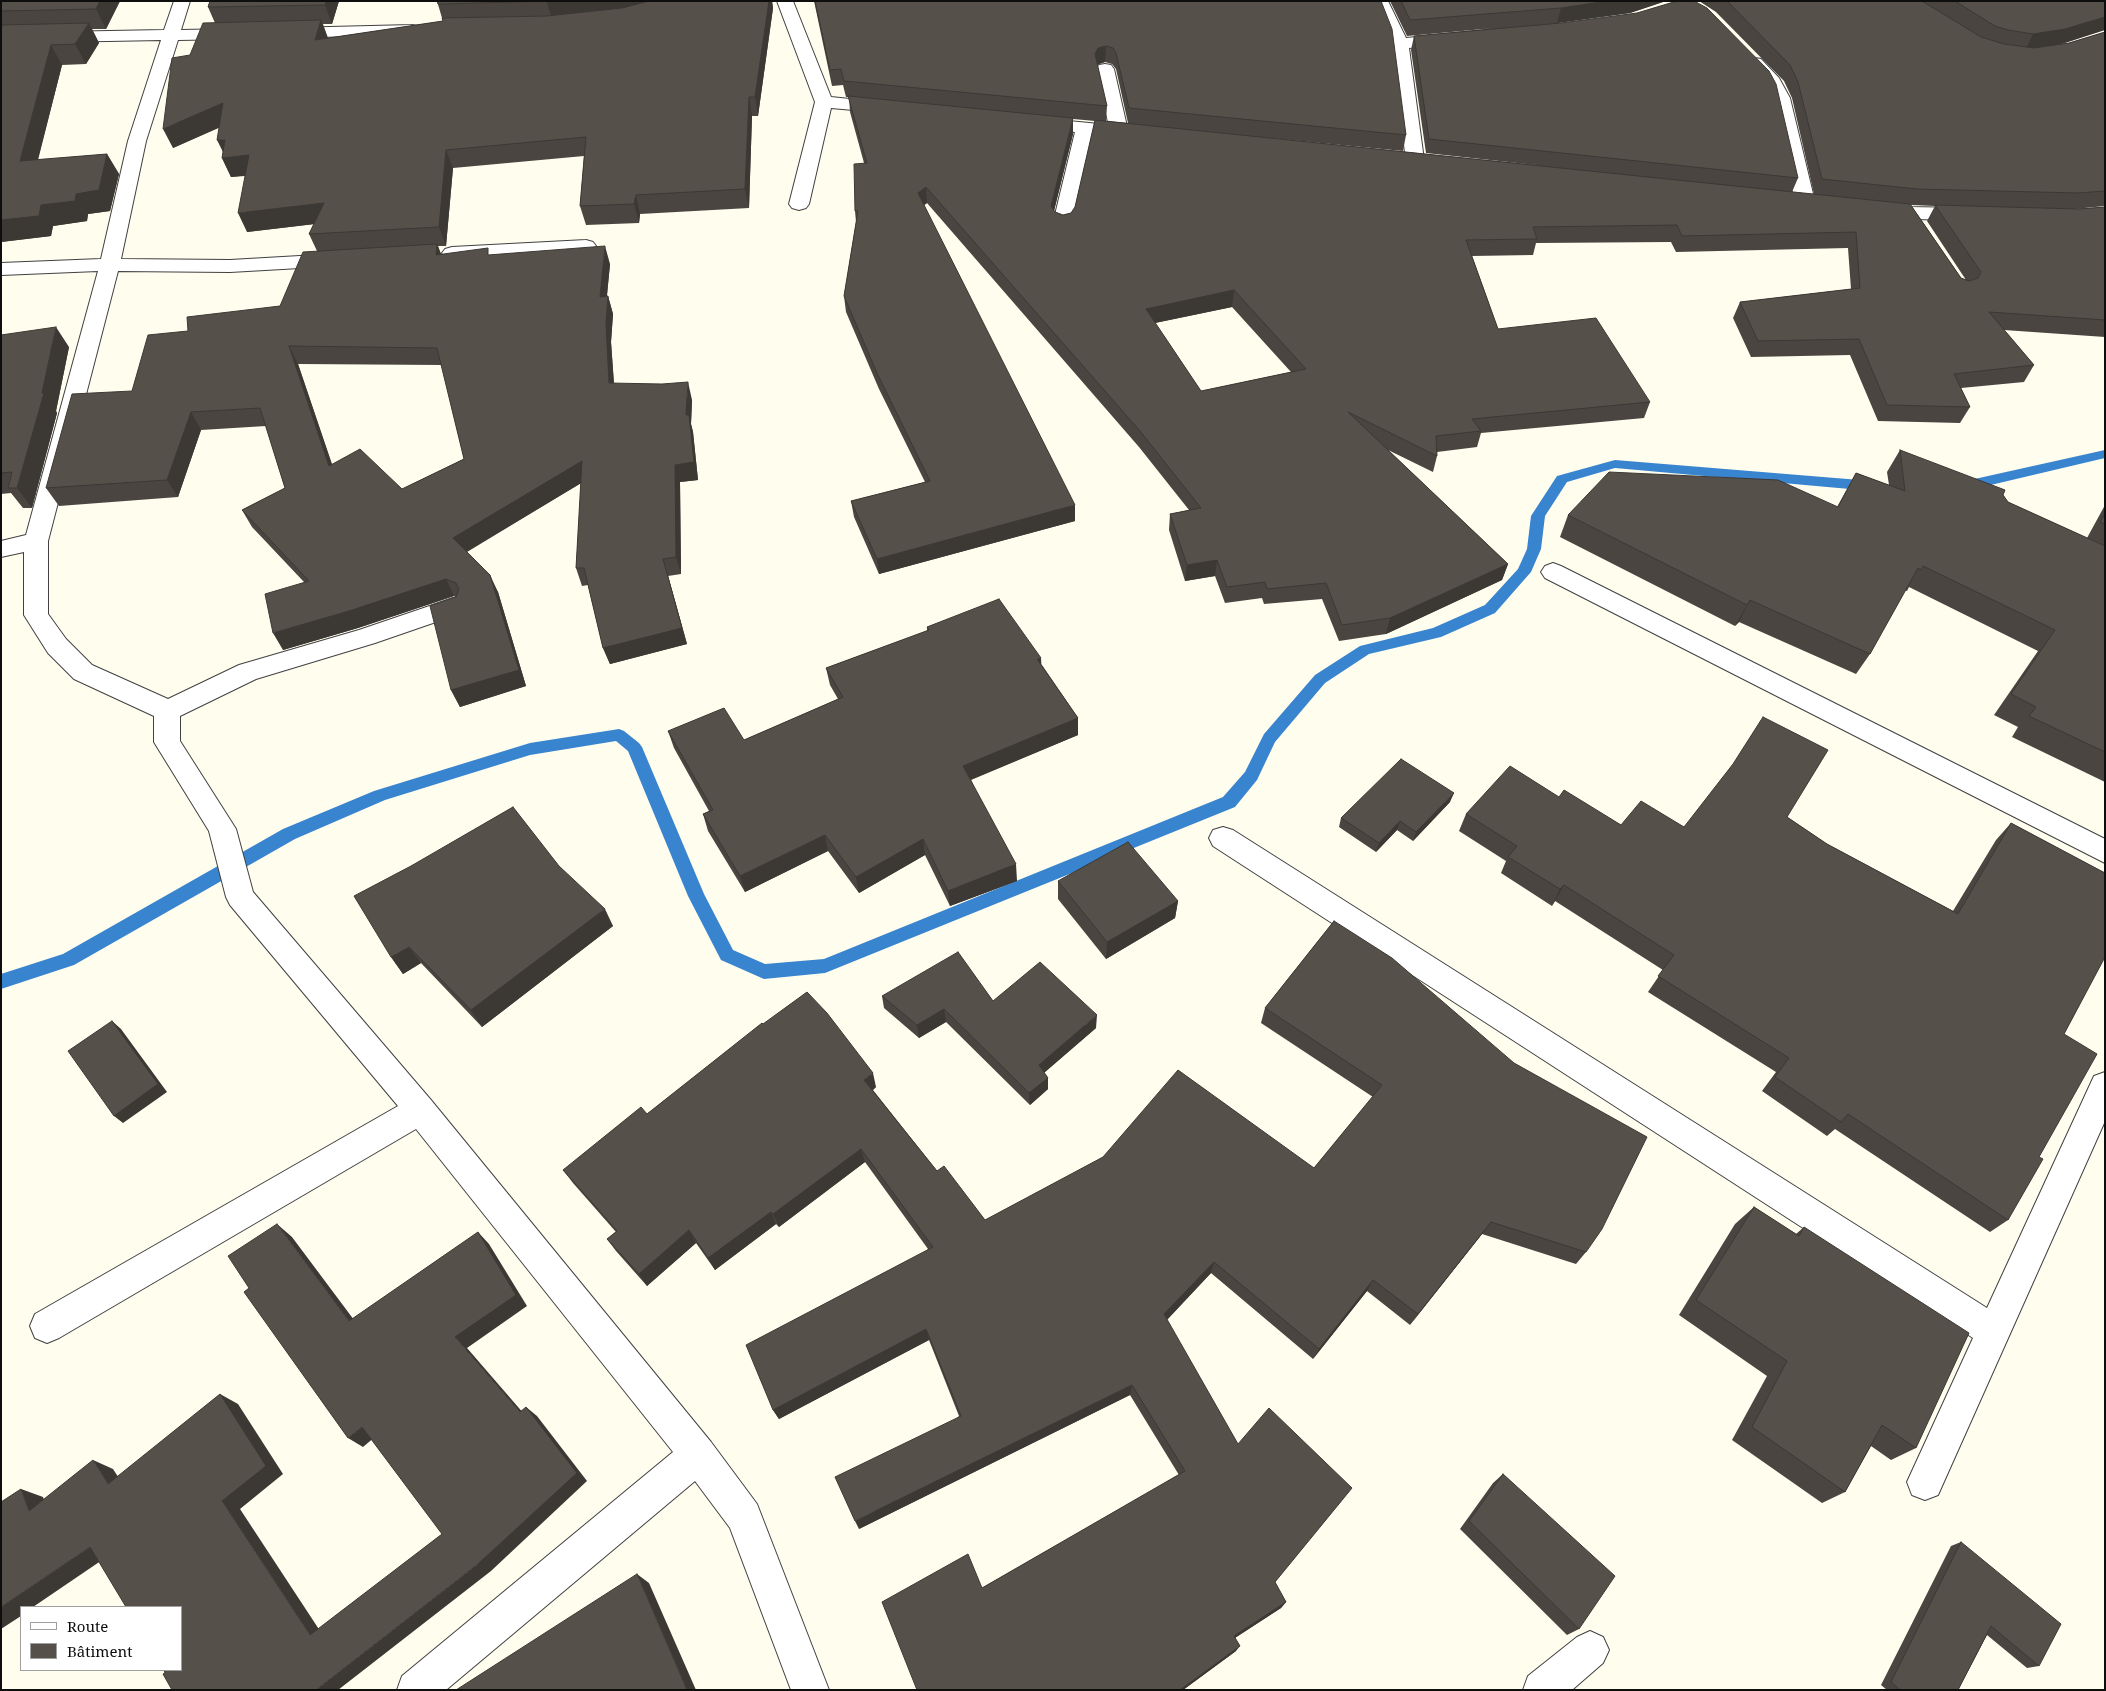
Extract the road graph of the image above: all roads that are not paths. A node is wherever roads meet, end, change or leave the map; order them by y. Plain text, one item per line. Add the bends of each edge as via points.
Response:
1 (182, 1) edge
2 (785, 1) edge
3 (1380, 1) edge
4 (425, 30) edge
5 (249, 33) edge
6 (268, 33) edge
7 (170, 35) junction
8 (1, 38) edge
9 (1468, 38) edge
10 (1400, 44) junction
11 (1741, 50) edge
12 (1105, 69) edge
13 (824, 102) junction
14 (901, 109) edge
15 (1017, 121) edge
16 (1085, 127) junction
17 (1119, 131) junction
18 (1149, 134) edge
19 (1396, 158) edge
20 (1416, 160) junction
21 (1435, 162) edge
22 (1785, 200) edge
23 (1804, 202) junction
24 (799, 204) dead end
25 (1824, 204) edge
26 (1862, 208) edge
27 (1989, 215) edge
28 (1063, 223) edge
29 (586, 246) edge
30 (438, 254) edge
31 (358, 259) edge
32 (110, 265) junction
33 (1, 269) edge
34 (36, 541) junction
35 (1, 549) edge
36 (1553, 572) dead end
37 (453, 607) edge
38 (168, 711) junction
39 (1223, 838) dead end
40 (2105, 852) edge
41 (2105, 1086) edge
42 (420, 1110) junction
43 (48, 1326) dead end
44 (1993, 1331) junction
45 (698, 1455) junction
46 (1925, 1482) dead end
47 (1590, 1650) dead end
48 (416, 1690) edge
49 (810, 1690) edge
50 (1542, 1690) edge

1 - 7 street
2 - 13 street
3 - 10 street
4 - 6 street
5 - 7 street
7 - 8 street
7 - 32 street via 136,141
9 - 10 street
10 - 20 street
11 - 23 street via 1773,82 1781,98
12 - 17 street
13 - 14 street
13 - 24 street
15 - 16 street
16 - 17 street
16 - 28 street
17 - 18 street
19 - 20 street
20 - 21 street
22 - 23 street
23 - 25 street
26 - 27 street via 1914,221
29 - 30 street
31 - 32 street via 230,266
32 - 33 street
32 - 34 street
34 - 35 street
34 - 38 street via 36,614 57,646 83,672
36 - 40 street
37 - 38 street via 248,672
38 - 42 street via 167,742 222,829 240,897
39 - 44 street
41 - 44 street
42 - 43 street
42 - 45 street
44 - 46 street
45 - 48 street
45 - 49 street via 744,1517
47 - 50 street

